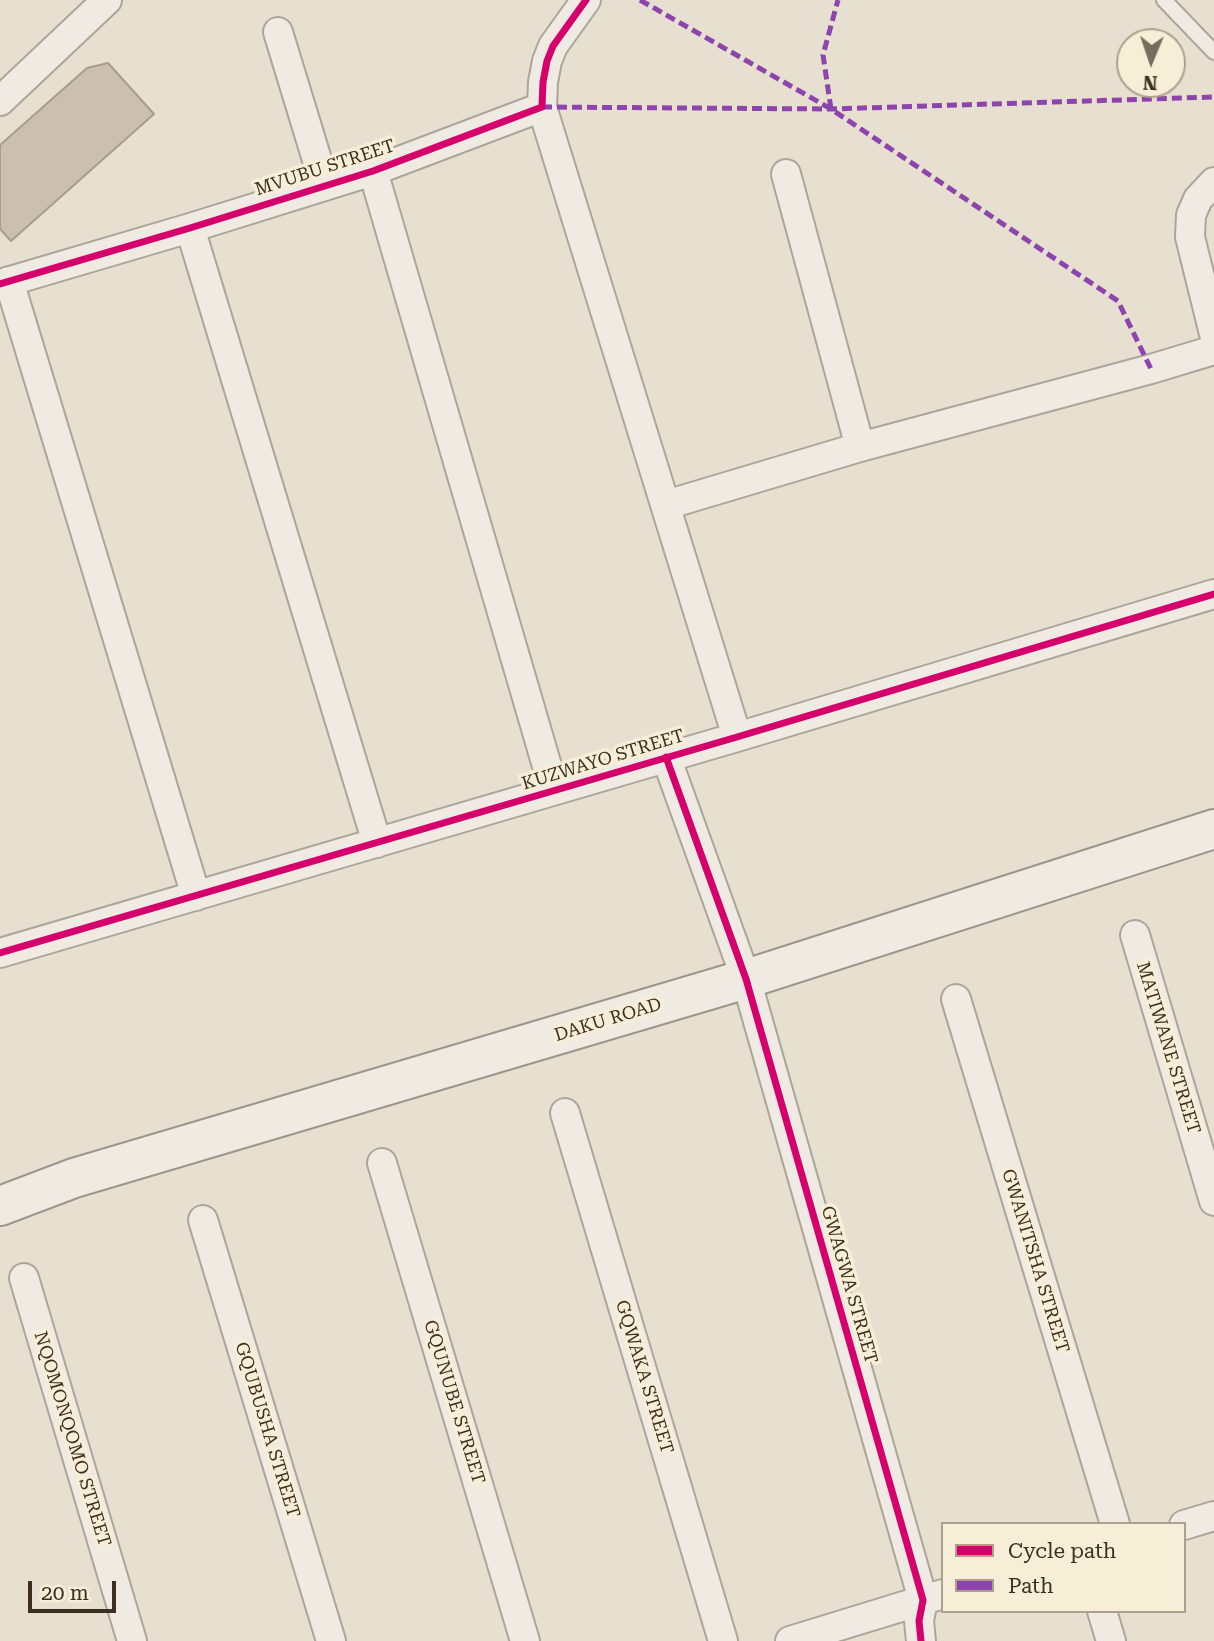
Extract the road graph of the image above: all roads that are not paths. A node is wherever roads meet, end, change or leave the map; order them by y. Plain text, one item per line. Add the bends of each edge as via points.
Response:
1 (107, 0) edge
2 (1164, 0) edge
3 (584, 1) edge
4 (278, 32) dead end
5 (1214, 52) edge
6 (0, 100) edge
7 (542, 107) junction
8 (373, 171) junction
9 (786, 174) dead end
10 (1214, 182) edge
11 (325, 186) junction
12 (190, 228) junction
13 (4, 282) edge
14 (1214, 334) edge
15 (1214, 350) edge
16 (860, 447) junction
17 (666, 505) junction
18 (1214, 594) edge
19 (737, 737) junction
20 (666, 757) junction
21 (554, 790) junction
22 (1214, 829) edge
23 (377, 843) junction
24 (196, 896) junction
25 (1135, 935) dead end
26 (0, 953) edge
27 (746, 979) junction
28 (956, 999) dead end
29 (565, 1114) dead end
30 (382, 1163) dead end
31 (1214, 1201) edge
32 (0, 1206) edge
33 (203, 1220) dead end
34 (24, 1278) dead end
35 (1214, 1516) edge
36 (1114, 1522) edge
37 (1186, 1524) edge
38 (933, 1597) edge
39 (1103, 1613) edge
40 (132, 1641) edge
41 (331, 1641) edge
42 (525, 1641) edge
43 (723, 1641) edge
44 (790, 1641) edge
45 (921, 1641) edge
46 (1111, 1641) edge

1 - 6 street
2 - 5 lane
3 - 7 street via 547,61
4 - 11 street
7 - 8 street, MVUBU STREET
7 - 17 street
8 - 11 street, MVUBU STREET
8 - 21 street
9 - 16 street
10 - 14 street via 1191,215 1190,237
11 - 12 street, MVUBU STREET
12 - 13 street, MVUBU STREET
12 - 23 street
13 - 24 street
15 - 16 street
16 - 17 street
17 - 19 street
18 - 19 street, KUZWAYO STREET
19 - 20 street, KUZWAYO STREET
20 - 21 street, KUZWAYO STREET
20 - 27 street, GWAGWA STREET
21 - 23 street, KUZWAYO STREET
22 - 27 main road, DAKU ROAD
23 - 24 street, KUZWAYO STREET
24 - 26 street, KUZWAYO STREET
25 - 31 street, MATIWANE STREET
27 - 32 main road, DAKU ROAD via 74,1178
27 - 38 street, GWAGWA STREET
28 - 36 street, GWANITSHA STREET
29 - 43 street, GQWAKA STREET
30 - 42 street, GQUNUBE STREET
33 - 41 street, GQUBUSHA STREET
34 - 40 street, NQOMONQOMO STREET
35 - 37 street
38 - 44 street
38 - 45 street via 919,1621
39 - 46 street

